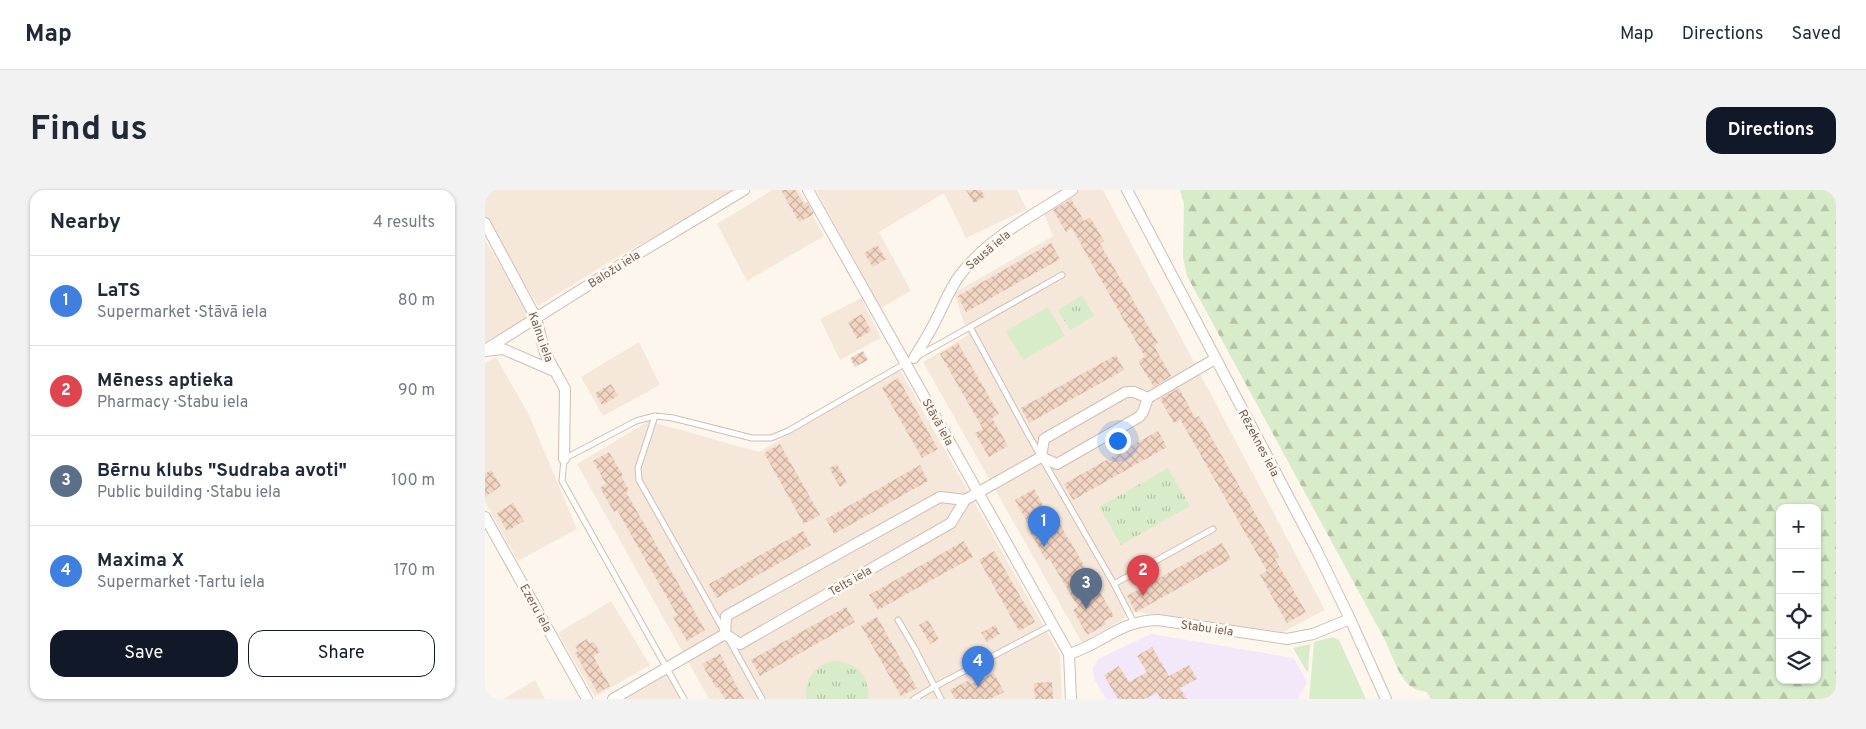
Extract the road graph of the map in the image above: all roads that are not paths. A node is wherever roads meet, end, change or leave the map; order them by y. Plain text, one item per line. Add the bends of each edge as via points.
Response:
1 (744, 190) edge
2 (808, 190) edge
3 (1072, 190) edge
4 (1127, 190) edge
5 (485, 223) edge
6 (1062, 275) dead end
7 (536, 318) junction
8 (970, 327) junction
9 (485, 350) edge
10 (914, 358) junction
11 (1215, 359) junction
12 (905, 364) junction
13 (556, 372) junction
14 (1148, 398) junction
15 (655, 416) junction
16 (1041, 457) junction
17 (563, 459) junction
18 (977, 493) junction
19 (965, 500) junction
20 (485, 517) edge
21 (1213, 530) dead end
22 (1114, 584) junction
23 (1350, 619) junction
24 (898, 620) dead end
25 (1134, 623) junction
26 (1052, 625) junction
27 (725, 634) junction
28 (1069, 654) junction
29 (666, 667) junction
30 (934, 687) junction
31 (587, 699) edge
32 (613, 699) edge
33 (684, 699) edge
34 (762, 699) edge
35 (914, 699) edge
36 (941, 699) edge
37 (1071, 699) edge
38 (1386, 699) edge

1 - 7 street, Baložu iela
2 - 12 street, Stāvā iela
3 - 10 street, Sausā iela via 1004,235 960,275
4 - 11 street, Rēzeknes iela
5 - 7 street, Kalnu iela
6 - 8 lane
7 - 9 street, Baložu iela
7 - 13 street, Kalnu iela via 545,353
8 - 10 lane
8 - 16 lane
9 - 13 street via 503,349
10 - 12 lane
11 - 14 street
11 - 23 street, Rēzeknes iela
12 - 15 lane via 771,438 752,438
12 - 18 street, Stāvā iela
13 - 17 street, Kalnu iela via 565,389
14 - 16 street via 1139,417 1057,464
14 - 16 street via 1126,392 1044,438
15 - 17 lane via 636,421
15 - 27 lane via 638,468 639,480
16 - 18 street, Telts iela
16 - 22 lane
17 - 29 lane via 562,481
18 - 19 street, Telts iela
18 - 26 street, Stāvā iela
19 - 27 street via 940,497 760,597 726,616
19 - 27 street, Telts iela via 951,523 741,644
20 - 31 street, Ezeru iela
21 - 22 lane
22 - 25 lane
23 - 25 street, Stabu iela via 1313,634 1287,639 1157,620
23 - 38 street, Rēzeknes iela
24 - 30 lane
25 - 28 street, Stabu iela
26 - 28 street, Stāvā iela
26 - 30 lane
27 - 29 street
27 - 34 lane
28 - 37 street
29 - 32 street
29 - 33 lane
30 - 35 lane
30 - 36 lane

